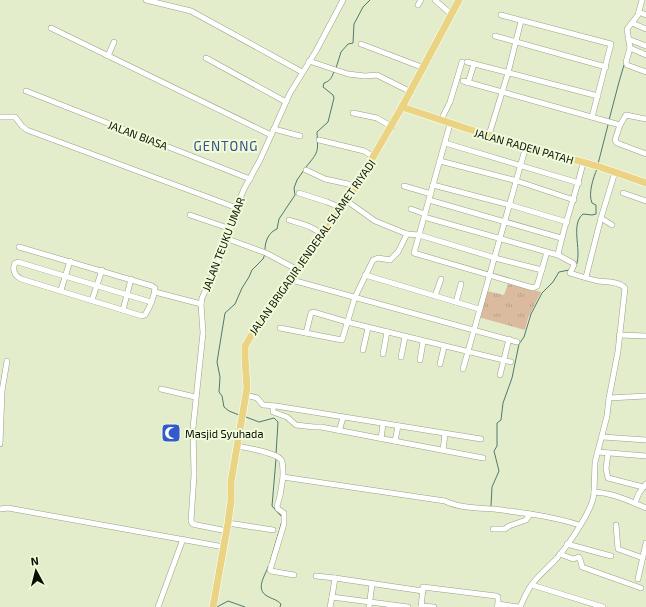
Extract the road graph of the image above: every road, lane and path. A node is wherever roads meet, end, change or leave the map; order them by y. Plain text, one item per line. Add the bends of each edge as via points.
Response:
1 (146, 0) edge
2 (343, 0) edge
3 (435, 0) edge
4 (459, 0) edge
5 (642, 0) edge
6 (639, 12) junction
7 (451, 14) junction
8 (502, 15) dead end
9 (646, 15) edge
10 (521, 20) junction
11 (632, 24) junction
12 (51, 28) dead end
13 (646, 30) edge
14 (495, 36) dead end
15 (628, 39) junction
16 (114, 42) dead end
17 (516, 42) junction
18 (361, 44) dead end
19 (646, 46) edge
20 (630, 48) junction
21 (646, 55) edge
22 (108, 56) junction
23 (206, 58) dead end
24 (309, 61) junction
25 (474, 64) junction
26 (606, 67) junction
27 (424, 68) junction
28 (302, 72) junction
29 (508, 72) junction
30 (646, 72) edge
31 (26, 92) dead end
32 (411, 92) junction
33 (502, 93) junction
34 (598, 96) junction
35 (286, 102) junction
36 (402, 107) junction
37 (353, 112) dead end
38 (0, 117) edge
39 (592, 117) junction
40 (646, 119) edge
41 (441, 120) junction
42 (450, 124) junction
43 (620, 125) junction
44 (392, 127) junction
45 (274, 129) junction
46 (271, 135) junction
47 (489, 135) junction
48 (300, 136) dead end
49 (319, 140) dead end
50 (445, 143) junction
51 (526, 146) junction
52 (646, 154) edge
53 (374, 157) junction
54 (440, 161) junction
55 (583, 163) junction
56 (521, 165) junction
57 (306, 170) dead end
58 (615, 172) junction
59 (250, 178) junction
60 (517, 181) junction
61 (579, 183) junction
62 (646, 183) edge
63 (433, 185) junction
64 (404, 186) dead end
65 (355, 188) junction
66 (299, 193) dead end
67 (623, 193) dead end
68 (430, 194) junction
69 (429, 200) junction
70 (574, 200) junction
71 (346, 201) junction
72 (646, 201) edge
73 (510, 205) junction
74 (237, 208) junction
75 (342, 208) junction
76 (411, 209) dead end
77 (190, 215) dead end
78 (424, 215) junction
79 (601, 218) junction
80 (289, 220) dead end
81 (505, 222) junction
82 (567, 222) junction
83 (612, 225) dead end
84 (228, 228) junction
85 (407, 234) junction
86 (418, 235) junction
87 (322, 236) junction
88 (225, 238) junction
89 (501, 238) junction
90 (561, 238) junction
91 (19, 247) dead end
92 (547, 252) junction
93 (558, 255) junction
94 (495, 258) junction
95 (70, 261) junction
96 (102, 270) junction
97 (298, 270) junction
98 (542, 270) junction
99 (490, 274) junction
100 (365, 275) junction
101 (65, 276) junction
102 (586, 277) junction
103 (131, 279) junction
104 (441, 279) dead end
105 (292, 280) junction
106 (461, 284) dead end
107 (97, 286) junction
108 (61, 290) junction
109 (155, 292) junction
110 (127, 295) junction
111 (435, 296) junction
112 (354, 298) junction
113 (92, 300) junction
114 (151, 302) junction
115 (456, 302) junction
116 (201, 304) junction
117 (479, 309) junction
118 (123, 310) junction
119 (347, 322) junction
120 (280, 328) dead end
121 (368, 328) junction
122 (473, 329) junction
123 (387, 332) junction
124 (306, 333) junction
125 (619, 335) junction
126 (646, 336) edge
127 (405, 337) junction
128 (509, 339) junction
129 (424, 342) junction
130 (517, 342) dead end
131 (444, 346) junction
132 (363, 350) dead end
133 (467, 352) junction
134 (383, 354) dead end
135 (401, 357) dead end
136 (420, 360) dead end
137 (503, 360) junction
138 (7, 361) dead end
139 (511, 362) dead end
140 (440, 364) dead end
141 (463, 369) dead end
142 (500, 375) dead end
143 (161, 389) dead end
144 (246, 395) junction
145 (646, 396) edge
146 (195, 397) junction
147 (609, 398) junction
148 (273, 406) junction
149 (288, 408) junction
150 (287, 417) junction
151 (343, 418) junction
152 (383, 424) junction
153 (398, 426) junction
154 (339, 431) junction
155 (445, 434) junction
156 (603, 437) junction
157 (381, 439) junction
158 (481, 439) dead end
159 (646, 440) edge
160 (395, 441) junction
161 (0, 444) edge
162 (238, 446) junction
163 (443, 450) junction
164 (598, 452) junction
165 (608, 453) junction
166 (646, 456) edge
167 (483, 458) dead end
168 (283, 477) junction
169 (644, 485) edge
170 (594, 492) junction
171 (635, 503) junction
172 (0, 507) edge
173 (646, 508) edge
174 (530, 514) junction
175 (616, 525) dead end
176 (579, 526) junction
177 (227, 527) junction
178 (493, 529) dead end
179 (273, 530) dead end
180 (183, 539) junction
181 (646, 543) edge
182 (567, 544) junction
183 (224, 547) junction
184 (645, 549) edge
185 (560, 554) junction
186 (610, 556) dead end
187 (642, 558) junction
188 (294, 575) dead end
189 (316, 576) dead end
190 (335, 578) junction
191 (638, 579) dead end
192 (372, 584) junction
193 (532, 585) junction
194 (423, 588) junction
195 (641, 588) dead end
196 (332, 597) junction
197 (370, 604) edge
198 (421, 606) edge
199 (497, 606) edge
200 (158, 607) edge
201 (213, 607) edge
202 (330, 607) edge
203 (408, 607) edge
204 (434, 607) edge
205 (519, 607) edge
206 (603, 607) edge

1 - 28 street via 192,11
2 - 24 street, JALAN TEUKU UMAR
3 - 7 street
4 - 7 main road, JALAN BRIGADIR JENDERAL SLAMET RIYADI
5 - 6 street
6 - 9 street
6 - 11 street
7 - 27 main road, JALAN BRIGADIR JENDERAL SLAMET RIYADI
8 - 10 street
10 - 17 street
10 - 26 street via 610,44
11 - 13 street
11 - 15 street via 628,29
12 - 22 street
14 - 17 street
15 - 19 street
15 - 20 street
16 - 22 street
17 - 26 street
17 - 29 street
18 - 27 street
20 - 21 street
20 - 30 street via 626,64
22 - 46 street
23 - 35 street
24 - 28 street, JALAN TEUKU UMAR
24 - 32 street via 360,75 377,75
25 - 29 street
25 - 33 street via 466,82
25 - 41 street via 464,62
26 - 34 street
27 - 32 main road, JALAN BRIGADIR JENDERAL SLAMET RIYADI
28 - 35 street, JALAN TEUKU UMAR
29 - 33 street
29 - 34 street
31 - 59 street, JALAN BIASA
32 - 36 main road, JALAN BRIGADIR JENDERAL SLAMET RIYADI
33 - 39 street
33 - 47 street
34 - 39 street
35 - 45 street, JALAN TEUKU UMAR
36 - 41 main road, JALAN RADEN PATAH
36 - 44 main road, JALAN BRIGADIR JENDERAL SLAMET RIYADI
37 - 44 street via 377,118
38 - 74 street via 14,117 27,130
39 - 43 street
40 - 43 street via 626,115
41 - 42 main road, JALAN RADEN PATAH
42 - 47 main road, JALAN RADEN PATAH
42 - 50 street
43 - 52 street via 616,143
44 - 53 main road, JALAN BRIGADIR JENDERAL SLAMET RIYADI
45 - 46 street, JALAN TEUKU UMAR
45 - 48 street
46 - 59 street, JALAN TEUKU UMAR
47 - 51 main road, JALAN RADEN PATAH
49 - 53 street via 364,151
50 - 54 street
50 - 56 street
51 - 55 main road, JALAN RADEN PATAH
51 - 56 street
53 - 65 main road, JALAN BRIGADIR JENDERAL SLAMET RIYADI
54 - 60 street
54 - 63 street
55 - 58 main road, JALAN RADEN PATAH
55 - 61 street
56 - 60 street
56 - 61 street
57 - 65 street
58 - 62 main road, JALAN RADEN PATAH
58 - 79 street
59 - 74 street, JALAN TEUKU UMAR
60 - 70 street
60 - 73 street
61 - 70 street
63 - 68 street
63 - 73 street
64 - 68 street
65 - 71 main road, JALAN BRIGADIR JENDERAL SLAMET RIYADI
66 - 75 street
67 - 72 street
68 - 69 street
69 - 78 street
69 - 81 street
70 - 82 street
71 - 75 main road, JALAN BRIGADIR JENDERAL SLAMET RIYADI
71 - 85 street via 375,221
73 - 81 street
73 - 82 street
74 - 84 street, JALAN TEUKU UMAR
75 - 87 main road, JALAN BRIGADIR JENDERAL SLAMET RIYADI
76 - 78 street
77 - 84 street
78 - 86 street
78 - 89 street
79 - 83 street
79 - 102 street
80 - 87 street via 308,226
81 - 89 street
81 - 90 street
82 - 90 street
84 - 88 street, JALAN TEUKU UMAR
85 - 86 street
85 - 100 street via 398,252 391,259 388,261 375,258
86 - 94 street
86 - 99 street via 413,252 415,254
87 - 97 main road, JALAN BRIGADIR JENDERAL SLAMET RIYADI
88 - 97 street via 266,253
88 - 116 street, JALAN TEUKU UMAR via 220,258
89 - 92 street
89 - 94 street
90 - 93 street
91 - 95 street
92 - 93 street
92 - 98 street
93 - 102 street via 573,263 571,271
94 - 98 street
94 - 99 street
95 - 96 street
95 - 101 street
96 - 103 street
96 - 107 street
97 - 105 main road, JALAN BRIGADIR JENDERAL SLAMET RIYADI
98 - 99 street via 534,288
99 - 117 street
100 - 111 street
100 - 112 street
101 - 107 street
101 - 108 street
101 - 108 street via 21,262 15,263 14,266 15,275 21,279
102 - 125 street via 625,288
103 - 109 street via 152,286
103 - 110 street
104 - 111 street
105 - 112 street
105 - 144 main road, JALAN BRIGADIR JENDERAL SLAMET RIYADI via 245,346
106 - 115 street
107 - 110 street
107 - 113 street
108 - 113 street
109 - 114 street
109 - 116 street
110 - 114 street
110 - 118 street
111 - 115 street
112 - 119 street
112 - 122 street
113 - 118 street
114 - 118 street via 145,316
115 - 117 street
116 - 146 street, JALAN TEUKU UMAR via 203,333
117 - 122 street
119 - 121 street
119 - 124 street via 342,340
119 - 124 street via 312,312
120 - 124 street
121 - 123 street
121 - 132 street
122 - 128 street
122 - 133 street
123 - 127 street
123 - 134 street
125 - 126 street
125 - 147 street via 617,361
127 - 129 street
127 - 135 street
128 - 130 street
128 - 137 street
129 - 131 street
129 - 136 street
131 - 133 street
131 - 140 street
133 - 137 street
133 - 141 street
137 - 139 street
137 - 142 street
138 - 161 street via 2,391
143 - 146 street
144 - 148 street via 257,398 263,405
144 - 162 main road, JALAN BRIGADIR JENDERAL SLAMET RIYADI
145 - 147 street
146 - 177 street, JALAN TEUKU UMAR via 191,522 209,528
147 - 156 street
148 - 149 street
148 - 150 street via 273,412
149 - 150 street
149 - 151 street
150 - 154 street via 296,425
151 - 152 street
151 - 154 street
152 - 153 street
152 - 157 street
153 - 155 street
153 - 160 street
154 - 157 street
155 - 158 street
155 - 163 street
156 - 159 street
156 - 164 street
157 - 160 street
160 - 163 street
162 - 168 street via 279,457
162 - 177 main road, JALAN BRIGADIR JENDERAL SLAMET RIYADI
163 - 167 street
164 - 165 street
164 - 170 street
165 - 166 street
165 - 169 street via 608,478
168 - 174 street
168 - 188 street via 277,506 284,513 284,524 270,570
169 - 171 street
170 - 171 street
170 - 176 street via 593,501
171 - 173 street
172 - 180 street
174 - 176 street
174 - 178 street via 526,520 505,529
175 - 187 street via 618,549
176 - 182 street
177 - 179 street
177 - 183 main road, JALAN BRIGADIR JENDERAL SLAMET RIYADI
180 - 183 street
180 - 200 street
181 - 184 street
182 - 185 street
182 - 186 street
183 - 201 main road, JALAN BRIGADIR JENDERAL SLAMET RIYADI
184 - 187 street
185 - 193 street
185 - 195 street via 573,559 580,558 582,567
187 - 191 street
189 - 190 street
190 - 192 street
190 - 196 street
192 - 194 street
192 - 197 street
193 - 205 street
193 - 206 street
194 - 198 street
194 - 199 street via 496,596
196 - 197 street
196 - 202 street
197 - 203 street
198 - 204 street
199 - 205 street

